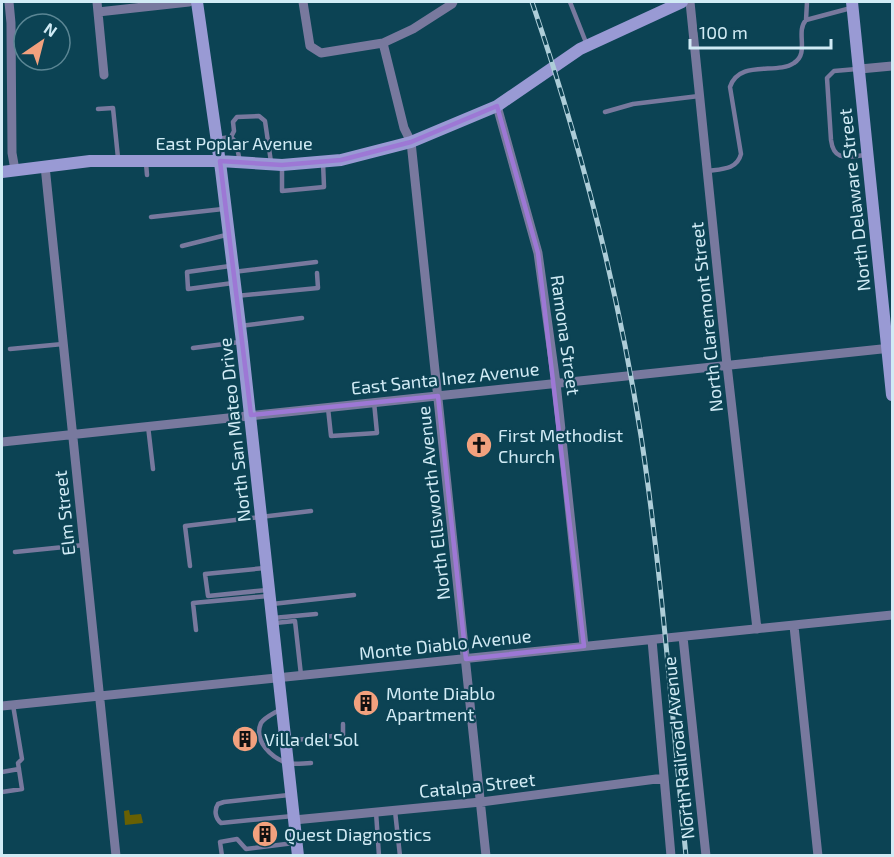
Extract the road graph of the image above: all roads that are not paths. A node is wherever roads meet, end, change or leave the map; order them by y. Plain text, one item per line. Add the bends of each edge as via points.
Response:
1 (9, 2) edge
2 (189, 2) edge
3 (197, 2) edge
4 (303, 2) edge
5 (453, 2) edge
6 (570, 2) edge
7 (682, 2) edge
8 (690, 2) edge
9 (807, 2) edge
10 (853, 5) edge
11 (97, 7) edge
12 (806, 20) junction
13 (383, 43) junction
14 (587, 45) junction
15 (892, 66) edge
16 (860, 69) junction
17 (104, 75) dead end
18 (699, 96) junction
19 (497, 106) junction
20 (99, 109) dead end
21 (605, 112) dead end
22 (231, 137) junction
23 (217, 139) junction
24 (411, 142) junction
25 (868, 155) junction
26 (118, 161) junction
27 (146, 161) junction
28 (220, 161) junction
29 (240, 162) junction
30 (323, 162) junction
31 (277, 165) junction
32 (45, 166) junction
33 (15, 170) junction
34 (707, 171) junction
35 (2, 172) edge
36 (147, 175) dead end
37 (226, 209) junction
38 (151, 217) dead end
39 (229, 235) junction
40 (182, 246) dead end
41 (316, 262) dead end
42 (317, 273) dead end
43 (234, 279) junction
44 (302, 318) dead end
45 (240, 326) junction
46 (242, 342) junction
47 (63, 344) junction
48 (194, 348) dead end
49 (890, 348) edge
50 (10, 349) dead end
51 (727, 365) junction
52 (556, 383) junction
53 (892, 395) edge
54 (438, 396) junction
55 (374, 402) junction
56 (328, 407) junction
57 (250, 416) junction
58 (148, 426) junction
59 (72, 434) junction
60 (2, 442) edge
61 (153, 469) dead end
62 (311, 511) dead end
63 (262, 515) junction
64 (84, 545) junction
65 (15, 552) dead end
66 (190, 566) dead end
67 (268, 567) junction
68 (354, 595) dead end
69 (271, 596) junction
70 (316, 614) dead end
71 (892, 615) edge
72 (274, 621) junction
73 (794, 626) junction
74 (757, 629) junction
75 (196, 630) dead end
76 (683, 637) junction
77 (652, 640) junction
78 (584, 646) junction
79 (466, 659) junction
80 (302, 675) junction
81 (280, 678) junction
82 (100, 696) junction
83 (13, 705) junction
84 (2, 706) edge
85 (283, 708) junction
86 (343, 724) dead end
87 (286, 741) junction
88 (311, 763) dead end
89 (289, 764) junction
90 (19, 769) junction
91 (2, 772) edge
92 (664, 778) junction
93 (2, 792) edge
94 (291, 795) junction
95 (481, 802) junction
96 (395, 810) junction
97 (376, 812) junction
98 (294, 818) junction
99 (298, 849) edge
100 (116, 855) edge
101 (222, 855) edge
102 (379, 855) edge
103 (400, 855) edge
104 (486, 855) edge
105 (671, 855) edge
106 (706, 855) edge
107 (818, 855) edge

1 - 33 street
2 - 11 street
3 - 23 main road, North San Mateo Drive
4 - 13 street via 310,46 321,53
5 - 13 street via 414,29
6 - 14 lane
7 - 14 main road, East Poplar Avenue
8 - 18 street, North Claremont Street
9 - 12 lane
10 - 12 lane
10 - 16 main road, North Delaware Street
11 - 17 street
12 - 34 lane via 801,30 802,51 795,63 752,70 732,81 741,154 730,167
13 - 24 street, North Ellsworth Avenue
14 - 19 main road, East Poplar Avenue
15 - 16 street
16 - 25 main road, North Delaware Street
16 - 25 lane via 834,71 827,78 831,140 835,153 842,157
18 - 21 lane via 633,104
18 - 34 street, North Claremont Street
19 - 24 main road, East Poplar Avenue
19 - 52 street, Ramona Street via 538,253
20 - 26 lane via 113,108
22 - 23 lane
22 - 29 lane via 236,142
22 - 31 lane via 237,117 259,116 265,121
23 - 28 main road, North San Mateo Drive
24 - 30 main road, East Poplar Avenue
24 - 54 street, North Ellsworth Avenue
25 - 49 main road, North Delaware Street
26 - 27 main road, East Poplar Avenue
26 - 32 main road, East Poplar Avenue
27 - 28 main road, East Poplar Avenue
27 - 36 lane
28 - 29 main road, East Poplar Avenue
28 - 37 main road, North San Mateo Drive
29 - 31 main road, East Poplar Avenue
30 - 31 main road, East Poplar Avenue
30 - 31 lane via 324,187 282,191
32 - 33 main road, East Poplar Avenue
32 - 47 street, Elm Street
33 - 35 main road, East Poplar Avenue
34 - 51 street, North Claremont Street
37 - 38 lane
37 - 39 main road, North San Mateo Drive
39 - 40 lane
39 - 43 main road, North San Mateo Drive
41 - 43 lane
42 - 43 lane via 318,288
43 - 43 lane via 188,272 188,289
43 - 45 main road, North San Mateo Drive
44 - 45 lane
45 - 46 main road, North San Mateo Drive
46 - 48 lane
46 - 57 main road, North San Mateo Drive
47 - 50 lane
47 - 59 street, Elm Street
49 - 51 street, East Santa Inez Avenue
49 - 53 main road, North Delaware Street
51 - 52 street, East Santa Inez Avenue
51 - 74 street, North Claremont Street
52 - 54 street, East Santa Inez Avenue
52 - 78 street, Ramona Street
54 - 55 street, East Santa Inez Avenue
54 - 79 street, North Ellsworth Avenue
55 - 56 street, East Santa Inez Avenue
55 - 56 lane via 377,433 331,436
56 - 57 street, East Santa Inez Avenue
57 - 58 street, East Santa Inez Avenue
57 - 63 main road, North San Mateo Drive
58 - 59 street, East Santa Inez Avenue
58 - 61 lane
59 - 60 street, East Santa Inez Avenue
59 - 64 street, Elm Street
62 - 63 lane
63 - 66 lane via 185,526
63 - 67 main road, North San Mateo Drive
64 - 65 lane
64 - 82 street, Elm Street
67 - 69 main road, North San Mateo Drive
67 - 69 lane via 205,574 208,596
68 - 69 lane
69 - 72 main road, North San Mateo Drive
69 - 75 lane via 193,603
70 - 72 lane
71 - 73 street, Monte Diablo Avenue
72 - 80 lane via 295,621
72 - 81 main road, North San Mateo Drive
73 - 74 street, Monte Diablo Avenue
73 - 107 street
74 - 76 street, Monte Diablo Avenue
76 - 77 street, Monte Diablo Avenue
76 - 106 street, North Railroad Avenue
77 - 78 street, Monte Diablo Avenue
77 - 92 street, North Railroad Avenue
78 - 79 street, Monte Diablo Avenue
79 - 80 street, Monte Diablo Avenue
79 - 95 street, North Ellsworth Avenue
80 - 81 street, Monte Diablo Avenue
81 - 82 street, Monte Diablo Avenue
81 - 85 main road, North San Mateo Drive
82 - 83 street, Monte Diablo Avenue
82 - 100 street, Elm Street
83 - 84 street, Monte Diablo Avenue
83 - 90 lane via 22,759
85 - 87 main road, North San Mateo Drive
85 - 89 lane via 264,720 260,736 266,750
86 - 87 lane via 343,735
87 - 89 main road, North San Mateo Drive
88 - 89 lane
89 - 94 main road, North San Mateo Drive
90 - 91 lane
90 - 93 lane via 22,789
92 - 95 street, Catalpa Street
92 - 105 street, North Railroad Avenue
94 - 98 main road, North San Mateo Drive
94 - 98 lane via 224,802 215,811 221,823
95 - 96 street, Catalpa Street
95 - 104 street, North Ellsworth Avenue
96 - 97 street, Catalpa Street
96 - 103 lane
97 - 98 street, Catalpa Street
97 - 102 lane
98 - 99 main road, North San Mateo Drive
99 - 101 lane via 246,849 237,839 220,842

